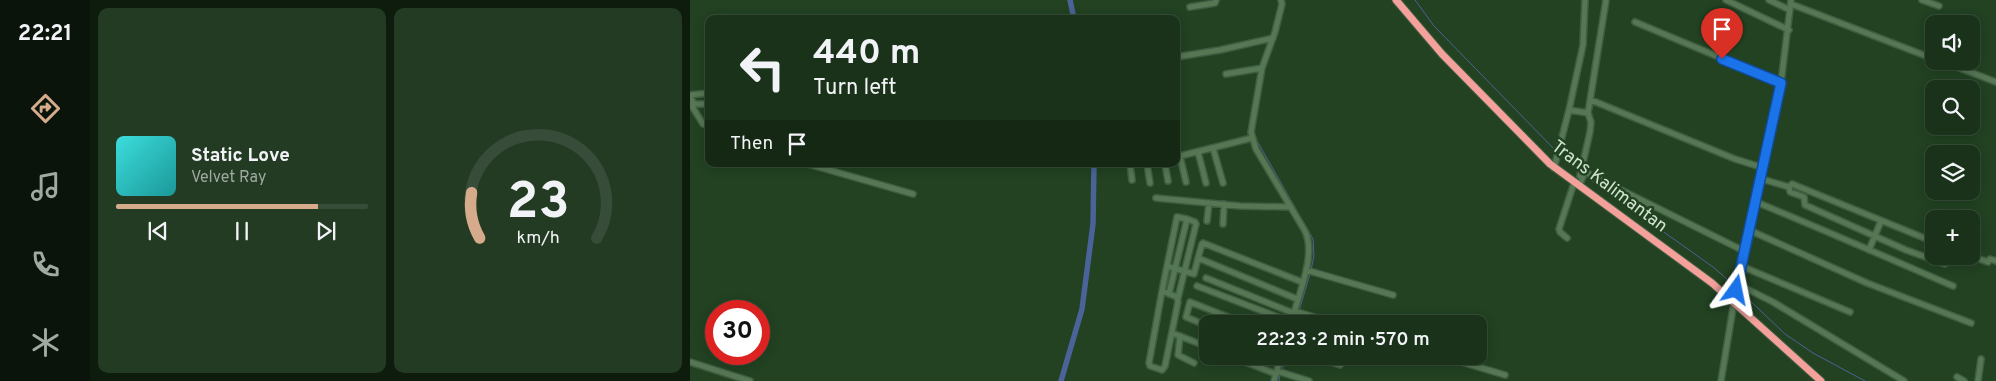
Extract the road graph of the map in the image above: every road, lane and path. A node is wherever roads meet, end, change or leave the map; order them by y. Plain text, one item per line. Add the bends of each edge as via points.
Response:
1 (1216, 0) edge
2 (1282, 0) edge
3 (1396, 0) edge
4 (1585, 0) edge
5 (1606, 0) edge
6 (1726, 0) edge
7 (1769, 0) edge
8 (1922, 0) edge
9 (1791, 5) edge
10 (1938, 6) dead end
11 (1190, 7) dead end
12 (1635, 22) dead end
13 (1788, 30) junction
14 (1273, 38) junction
15 (1180, 56) edge
16 (1925, 56) edge
17 (1262, 68) junction
18 (1964, 70) edge
19 (1226, 74) dead end
20 (1996, 82) edge
21 (1781, 83) junction
22 (705, 93) edge
23 (690, 95) edge
24 (1591, 100) junction
25 (690, 103) edge
26 (705, 104) edge
27 (1569, 110) junction
28 (1588, 113) junction
29 (705, 125) edge
30 (1252, 138) junction
31 (1213, 148) junction
32 (1198, 152) junction
33 (1180, 156) edge
34 (1180, 162) edge
35 (818, 167) edge
36 (1130, 167) edge
37 (1147, 167) edge
38 (1166, 167) edge
39 (1554, 168) junction
40 (1764, 168) junction
41 (1582, 174) junction
42 (1762, 179) junction
43 (1132, 180) dead end
44 (1168, 181) dead end
45 (1186, 182) dead end
46 (1150, 183) dead end
47 (1206, 183) dead end
48 (1223, 183) dead end
49 (1576, 185) junction
50 (1788, 188) junction
51 (913, 194) dead end
52 (1156, 198) dead end
53 (1756, 202) junction
54 (1209, 203) junction
55 (1224, 204) junction
56 (1291, 207) junction
57 (1187, 219) junction
58 (1207, 221) dead end
59 (1881, 221) junction
60 (1223, 224) dead end
61 (1749, 230) junction
62 (1875, 235) junction
63 (1567, 238) dead end
64 (1925, 238) edge
65 (1869, 250) junction
66 (1744, 251) junction
67 (1925, 257) edge
68 (1198, 258) junction
69 (1980, 259) edge
70 (1996, 261) edge
71 (1167, 266) junction
72 (1741, 266) junction
73 (1175, 269) junction
74 (1185, 271) junction
75 (1309, 271) junction
76 (1206, 278) dead end
77 (1302, 282) junction
78 (1196, 286) dead end
79 (1953, 286) dead end
80 (1737, 287) junction
81 (1162, 291) junction
82 (1169, 294) junction
83 (1393, 295) dead end
84 (1178, 298) junction
85 (1298, 299) junction
86 (1734, 303) junction
87 (1296, 312) junction
88 (1850, 312) dead end
89 (1223, 315) edge
90 (1270, 315) edge
91 (1295, 315) edge
92 (1306, 315) edge
93 (1199, 323) edge
94 (1971, 323) dead end
95 (1172, 334) junction
96 (1180, 336) junction
97 (1199, 343) edge
98 (1981, 359) dead end
99 (690, 362) edge
100 (1194, 363) dead end
101 (1258, 365) edge
102 (1280, 365) edge
103 (1471, 365) edge
104 (1279, 372) junction
105 (1505, 375) dead end
106 (1957, 377) dead end
107 (750, 381) edge
108 (1274, 381) edge
109 (1309, 381) edge
110 (1721, 381) edge
111 (1820, 381) edge
112 (1904, 381) edge
113 (1964, 381) edge
114 (1978, 381) edge

1 - 11 street via 1215,3
2 - 14 street
3 - 39 highway, Trans Kalimantan via 1442,54
4 - 27 street via 1583,45
5 - 24 street
6 - 13 street
7 - 9 street
8 - 10 street
9 - 13 street
9 - 16 street
12 - 21 street
13 - 21 street
14 - 15 street
14 - 17 street
17 - 19 street
17 - 30 street
18 - 20 street
21 - 40 street
22 - 23 street
23 - 26 street via 694,104
24 - 28 street
24 - 40 street
25 - 29 street
27 - 28 street
27 - 39 street
28 - 41 street via 1591,122
30 - 31 street
30 - 56 street
31 - 32 street
31 - 48 street
32 - 33 street
32 - 47 street
34 - 45 street
35 - 51 street
36 - 43 street
37 - 46 street
38 - 44 street
39 - 49 highway, Trans Kalimantan
40 - 42 street
41 - 49 street
41 - 66 street via 1586,173
42 - 50 street
42 - 53 street
49 - 63 street via 1559,228
49 - 86 highway, Trans Kalimantan via 1699,273
50 - 59 street via 1792,184
50 - 62 street via 1805,198 1805,206
52 - 54 street
53 - 61 street
53 - 65 street
54 - 55 street
54 - 58 street
55 - 56 street
55 - 60 street
56 - 75 street via 1310,242
57 - 71 street via 1176,218
57 - 73 street
57 - 74 street via 1196,222
59 - 62 street
59 - 64 street
61 - 66 street
61 - 94 street via 1867,283
62 - 65 street
62 - 67 street
65 - 79 street
66 - 72 street
68 - 74 street via 1194,274
68 - 77 street via 1203,243
68 - 85 street
69 - 70 street
71 - 73 street
71 - 81 street
72 - 80 street
72 - 88 street
73 - 74 street
73 - 82 street
74 - 84 street
75 - 77 street
75 - 83 street
76 - 87 street
77 - 85 street
78 - 90 street
80 - 86 street
80 - 112 street via 1773,302
81 - 82 street
81 - 95 street via 1150,366 1165,369
82 - 84 street
84 - 95 street
85 - 87 street
86 - 110 street
86 - 111 highway, Trans Kalimantan
87 - 91 street
87 - 92 street
89 - 93 street via 1190,302 1186,318
95 - 96 street
96 - 97 street
96 - 100 street via 1178,356
98 - 114 street
99 - 107 street
101 - 104 street
102 - 104 street
103 - 105 street
104 - 108 street
104 - 109 street
106 - 113 street

